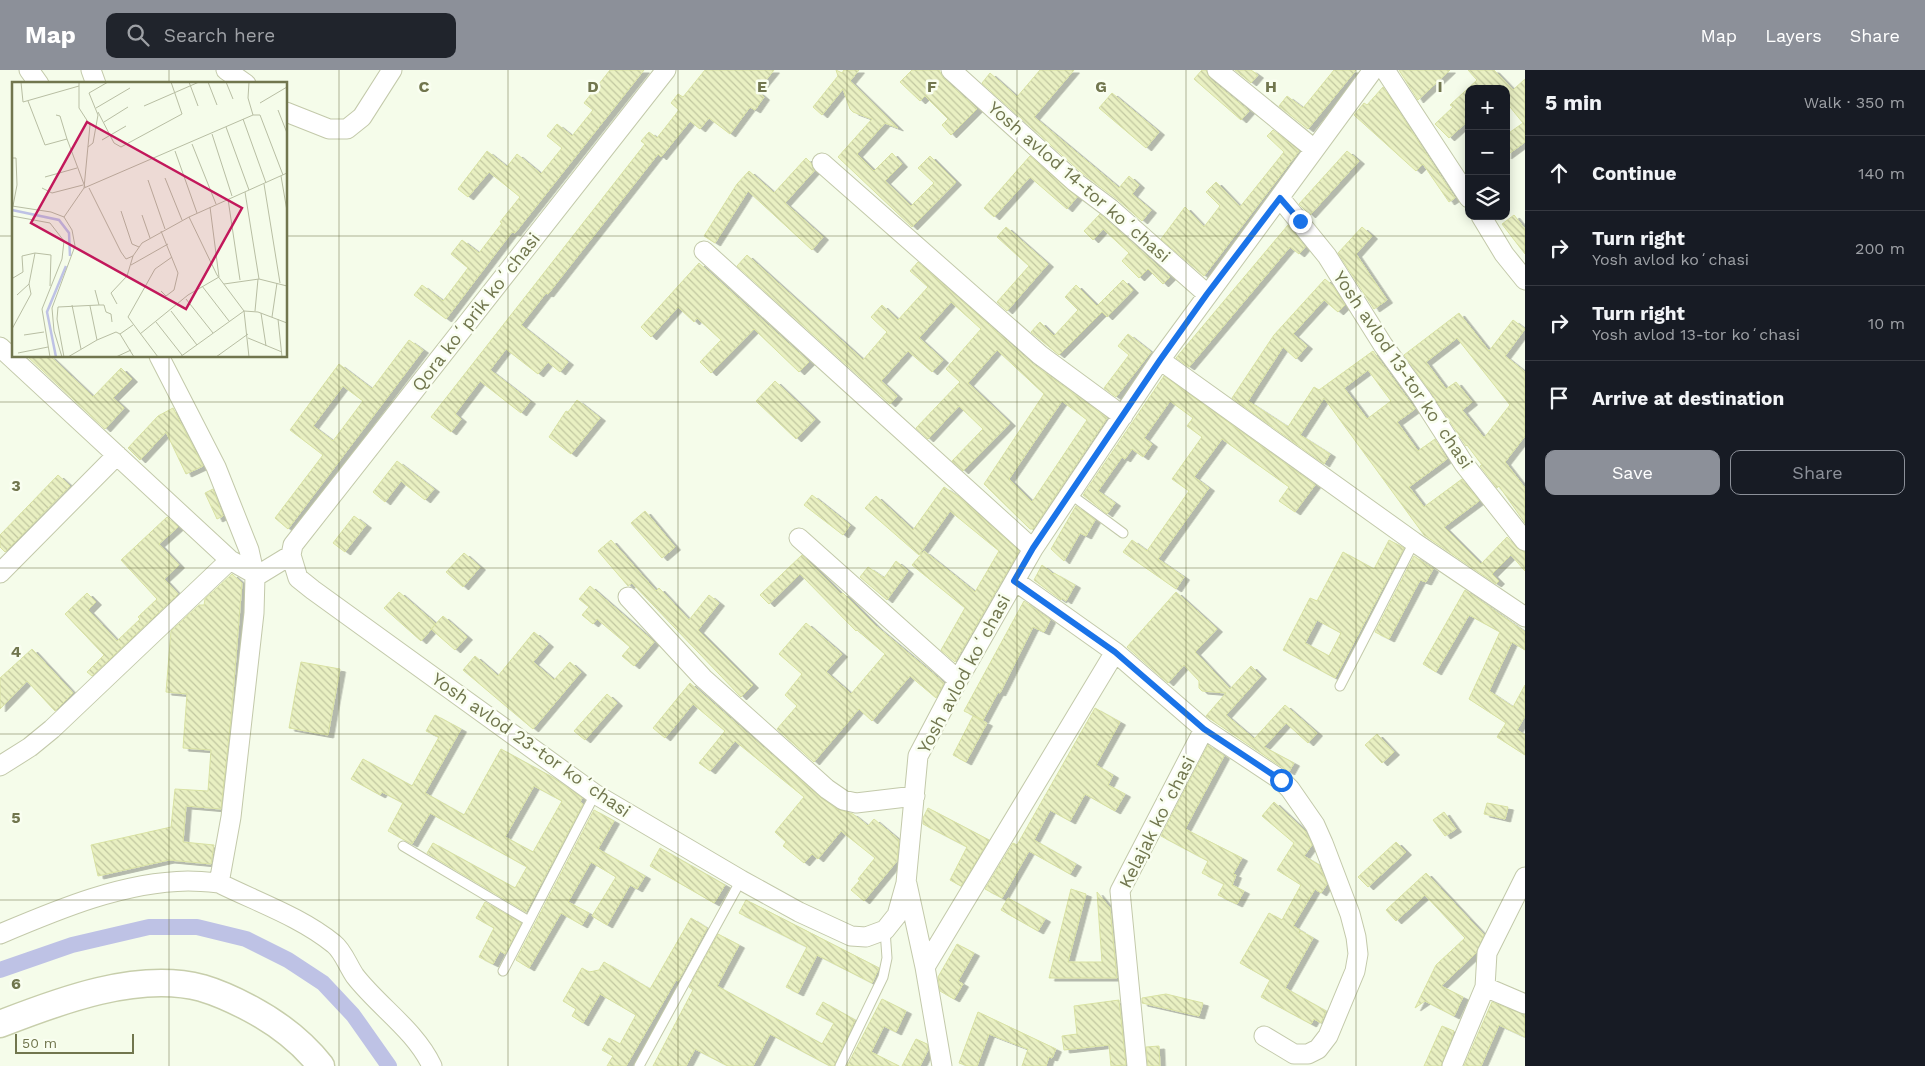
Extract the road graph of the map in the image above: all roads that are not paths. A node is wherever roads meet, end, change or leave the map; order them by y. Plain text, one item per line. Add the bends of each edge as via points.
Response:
1 (29, 70) edge
2 (91, 70) edge
3 (392, 70) edge
4 (666, 70) edge
5 (951, 70) edge
6 (1216, 70) edge
7 (1373, 70) edge
8 (1386, 70) edge
9 (38, 82) edge
10 (95, 82) edge
11 (288, 113) edge
12 (1314, 149) junction
13 (822, 163) dead end
14 (1465, 192) edge
15 (1280, 198) junction
16 (1483, 220) edge
17 (704, 251) dead end
18 (1525, 280) edge
19 (1207, 294) junction
20 (0, 347) edge
21 (160, 358) edge
22 (1160, 360) junction
23 (1123, 416) junction
24 (117, 455) junction
25 (1070, 494) junction
26 (1123, 533) dead end
27 (799, 538) dead end
28 (1525, 541) edge
29 (1414, 542) junction
30 (1033, 548) junction
31 (230, 560) junction
32 (270, 567) junction
33 (0, 572) edge
34 (1014, 581) junction
35 (628, 597) dead end
36 (1525, 617) edge
37 (1115, 652) junction
38 (958, 680) junction
39 (1340, 686) dead end
40 (1204, 729) junction
41 (0, 766) edge
42 (595, 794) junction
43 (915, 796) junction
44 (403, 846) dead end
45 (1525, 877) edge
46 (741, 880) junction
47 (219, 883) junction
48 (906, 883) junction
49 (529, 920) junction
50 (885, 930) junction
51 (0, 934) edge
52 (925, 967) junction
53 (503, 971) dead end
54 (1485, 987) junction
55 (1525, 1004) edge
56 (0, 1024) edge
57 (1264, 1036) dead end
58 (321, 1066) edge
59 (432, 1066) edge
60 (639, 1066) edge
61 (840, 1066) edge
62 (942, 1066) edge
63 (1137, 1066) edge
64 (1452, 1066) edge

1 - 9 street
2 - 10 street
3 - 11 street via 362,117 347,129 329,129
4 - 32 street, Qora koʻprik koʻchasi via 293,545
5 - 19 street, Yosh avlod 14-tor koʻchasi via 1075,182 1112,209
6 - 12 street
7 - 12 street, Yosh avlod koʻchasi
8 - 14 street
12 - 15 street, Yosh avlod koʻchasi
13 - 23 street via 1040,355
15 - 19 street, Yosh avlod koʻchasi
15 - 28 street, Yosh avlod 13-tor koʻchasi via 1327,256 1464,464
16 - 18 street
17 - 30 street
19 - 22 street, Yosh avlod koʻchasi
20 - 24 street
21 - 32 street via 216,467 249,550
22 - 23 street, Yosh avlod koʻchasi
22 - 29 street
23 - 25 street, Yosh avlod koʻchasi
24 - 31 street
24 - 33 street
25 - 26 lane
25 - 30 street, Yosh avlod koʻchasi
27 - 38 street
29 - 36 street
29 - 39 lane
30 - 34 street, Yosh avlod koʻchasi
31 - 32 street
31 - 41 street via 52,729
32 - 42 street, Yosh avlod 23-tor koʻchasi via 298,578
32 - 47 street via 254,613 231,817
34 - 37 street
34 - 38 street, Yosh avlod koʻchasi
35 - 43 street via 703,678 827,789 843,800 856,803
37 - 40 street
37 - 52 street
38 - 43 street, Yosh avlod koʻchasi via 918,756
40 - 57 street via 1281,780 1300,804 1323,843 1356,937 1355,971 1328,1036 1318,1049 1308,1054 1294,1054
40 - 63 street, Kelajak koʻchasi via 1120,891
42 - 46 street, Yosh avlod 23-tor koʻchasi
42 - 49 lane
43 - 48 street, Yosh avlod koʻchasi
44 - 49 lane
45 - 54 street via 1487,953
46 - 50 street, Yosh avlod 23-tor koʻchasi via 851,936 866,937
46 - 60 lane
47 - 51 street via 188,881 103,895
47 - 59 street via 307,926 336,945 356,976 393,1015
48 - 50 street via 897,915
48 - 52 street
49 - 53 lane
50 - 61 lane via 885,972
52 - 62 street
54 - 55 street
54 - 64 street
56 - 58 street via 64,1000 117,987 172,984 202,988 268,1018 294,1038

